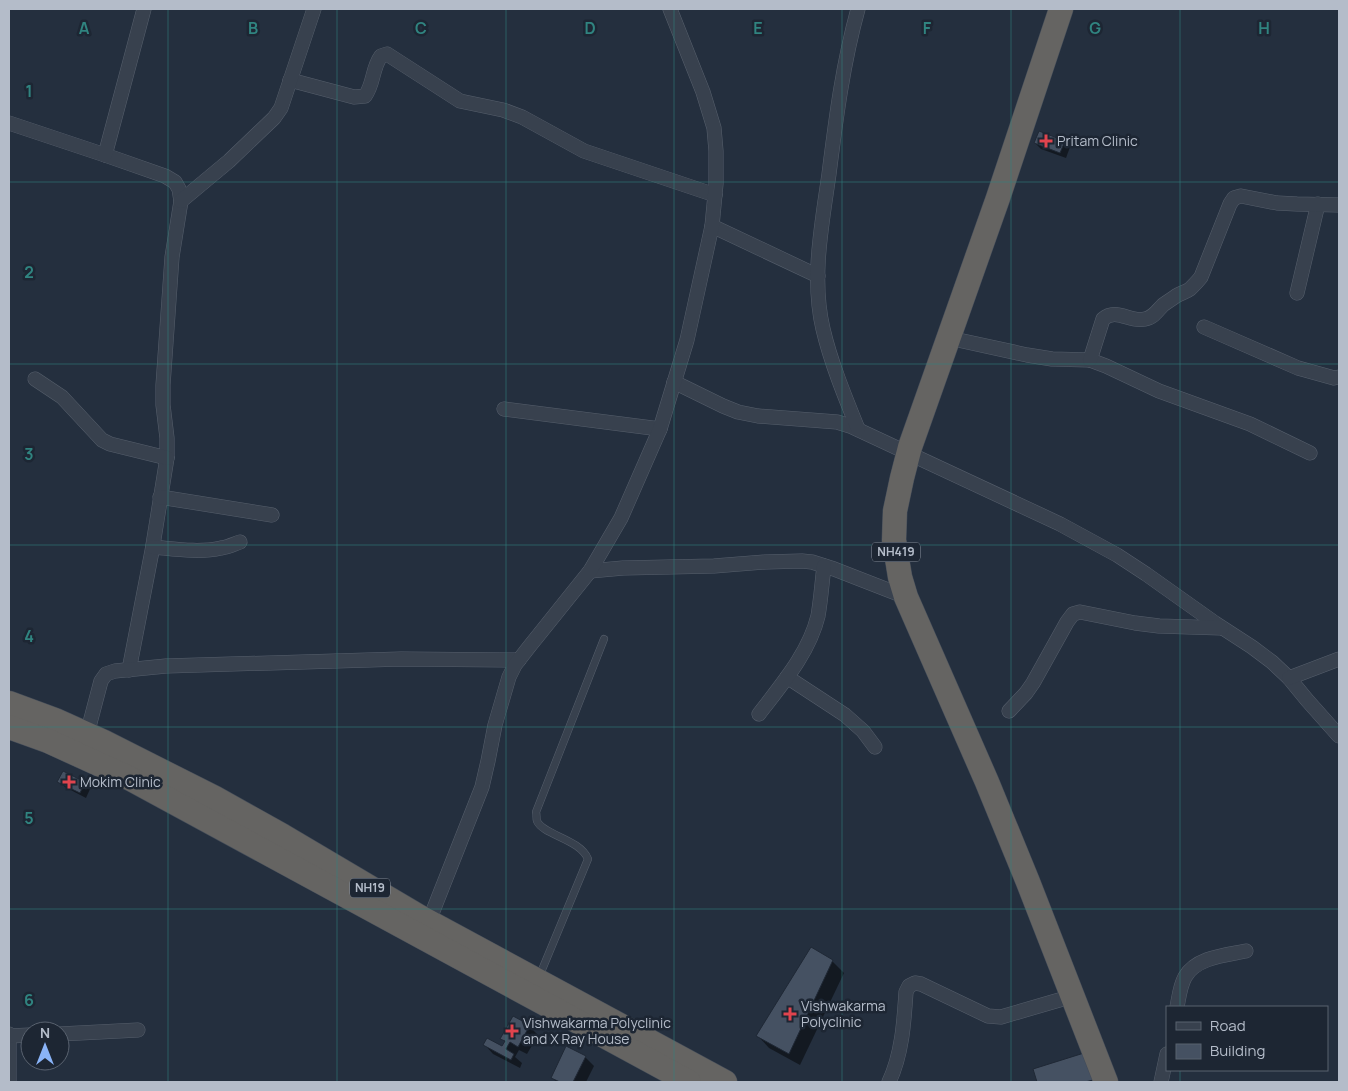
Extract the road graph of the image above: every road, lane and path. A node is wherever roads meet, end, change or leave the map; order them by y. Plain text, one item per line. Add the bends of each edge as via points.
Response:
1 (144, 9) edge
2 (314, 9) edge
3 (670, 9) edge
4 (858, 9) edge
5 (1061, 9) edge
6 (290, 80) junction
7 (9, 123) edge
8 (105, 154) junction
9 (715, 195) junction
10 (181, 201) junction
11 (1318, 204) junction
12 (1339, 204) edge
13 (712, 226) junction
14 (818, 276) junction
15 (1297, 293) dead end
16 (1204, 327) dead end
17 (949, 338) junction
18 (1090, 360) junction
19 (1339, 377) edge
20 (35, 379) dead end
21 (674, 382) junction
22 (504, 409) dead end
23 (660, 429) junction
24 (858, 430) junction
25 (909, 453) junction
26 (1310, 453) dead end
27 (166, 458) junction
28 (160, 497) junction
29 (272, 515) dead end
30 (240, 542) dead end
31 (153, 548) junction
32 (824, 566) junction
33 (590, 571) junction
34 (906, 597) junction
35 (1222, 628) junction
36 (604, 639) dead end
37 (1339, 659) edge
38 (519, 660) junction
39 (129, 670) junction
40 (787, 677) junction
41 (1289, 678) junction
42 (10, 705) edge
43 (1009, 711) dead end
44 (759, 714) dead end
45 (9, 727) edge
46 (87, 734) junction
47 (1339, 736) edge
48 (875, 747) dead end
49 (429, 921) junction
50 (1246, 951) dead end
51 (538, 980) junction
52 (1073, 996) junction
53 (1177, 1006) edge
54 (138, 1030) dead end
55 (70, 1033) edge
56 (9, 1035) edge
57 (1166, 1059) edge
58 (9, 1082) edge
59 (688, 1082) edge
60 (725, 1082) edge
61 (889, 1082) edge
62 (1106, 1082) edge
63 (1161, 1082) edge

1 - 8 street
2 - 6 street
3 - 9 street via 714,128
4 - 14 street via 838,105
5 - 17 highway, NH419
6 - 9 street via 354,98 364,96 369,90 376,62 387,54 460,101 504,110 584,151
6 - 10 street via 281,108 274,118
7 - 8 street
8 - 10 street via 175,182
9 - 13 street
10 - 27 street via 172,257 163,375
11 - 12 street
11 - 15 street
11 - 18 street via 1234,198 1201,277 1195,284 1150,318 1136,320 1108,314 1103,319
13 - 14 street
13 - 21 street via 687,340
14 - 24 street via 823,328
16 - 19 street via 1298,368
17 - 18 street via 1036,357
17 - 25 highway, NH419
18 - 26 street via 1159,391 1250,424
20 - 27 street via 62,397 102,440
21 - 23 street
21 - 24 street via 738,412 837,422
22 - 23 street
23 - 33 street via 621,518
24 - 25 street
25 - 34 highway, NH419 via 895,511 894,540
25 - 35 street via 1087,538 1146,574
27 - 28 street
28 - 29 street
28 - 31 street
30 - 31 street via 223,548 200,550
31 - 39 street
32 - 33 street via 790,561
32 - 34 street
32 - 40 street via 813,630 805,650
33 - 38 street
34 - 52 highway, NH419 via 987,782
35 - 41 street via 1252,647
35 - 43 street via 1159,626 1080,612 1073,614 1033,683
36 - 51 lane via 536,812 537,821 543,827 580,848 588,859
37 - 41 street
38 - 39 street via 401,659 166,666
38 - 49 street via 503,693 482,787
39 - 46 street via 106,674 101,681
40 - 44 street
40 - 48 street via 845,715
41 - 47 street
42 - 46 highway, NH19
45 - 59 highway, NH19 via 48,740 129,778
46 - 49 highway, NH19 via 215,798
49 - 51 highway, NH19
50 - 53 street via 1212,958 1193,968 1186,974
51 - 60 highway, NH19
52 - 61 street via 1001,1017 988,1016 915,983 906,992 901,1046
52 - 62 highway, NH419
54 - 55 street
56 - 58 street
57 - 63 street

